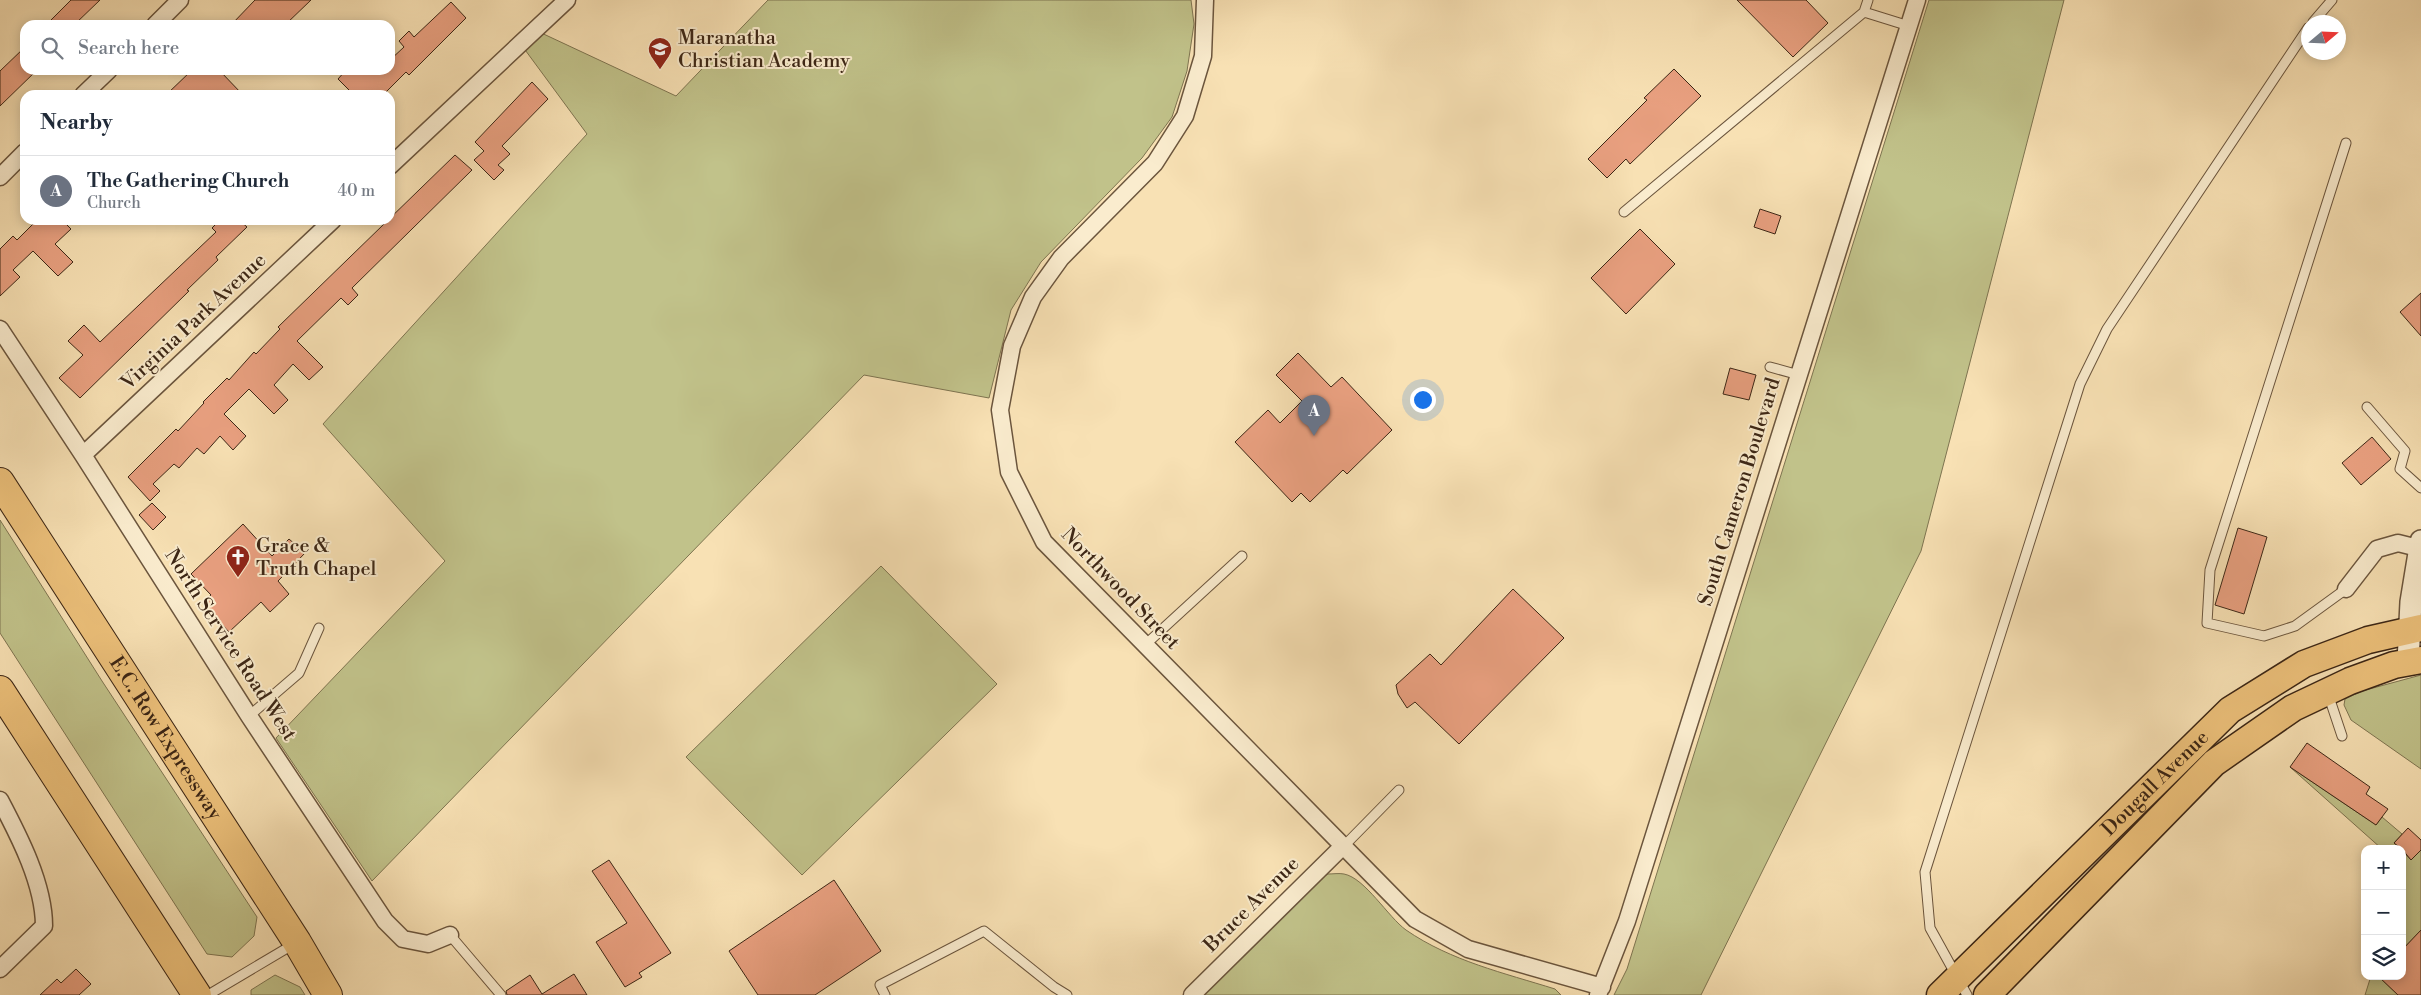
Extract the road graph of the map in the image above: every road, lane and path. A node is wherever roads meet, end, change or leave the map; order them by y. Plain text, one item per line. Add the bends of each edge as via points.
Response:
1 (180, 0) edge
2 (566, 0) edge
3 (1205, 0) edge
4 (1868, 0) edge
5 (1917, 0) edge
6 (2332, 0) edge
7 (1864, 12) junction
8 (2319, 15) edge
9 (159, 20) edge
10 (1909, 26) junction
11 (2301, 38) edge
12 (104, 75) edge
13 (88, 90) edge
14 (2346, 143) dead end
15 (20, 157) edge
16 (395, 161) edge
17 (0, 177) edge
18 (1624, 212) dead end
19 (328, 225) edge
20 (0, 329) edge
21 (1770, 367) dead end
22 (1799, 375) junction
23 (2367, 407) dead end
24 (83, 455) junction
25 (0, 482) edge
26 (2421, 488) edge
27 (2420, 544) edge
28 (1242, 556) dead end
29 (2346, 589) joint
30 (319, 628) dead end
31 (2415, 629) edge
32 (1145, 645) junction
33 (2415, 661) edge
34 (0, 690) edge
35 (2328, 691) junction
36 (249, 716) junction
37 (2342, 736) dead end
38 (1399, 790) dead end
39 (0, 800) edge
40 (1343, 846) junction
41 (450, 935) joint
42 (297, 942) junction
43 (0, 969) edge
44 (1954, 989) edge
45 (1600, 991) edge
46 (197, 995) edge
47 (208, 995) edge
48 (328, 995) edge
49 (340, 995) edge
50 (501, 995) edge
51 (885, 995) edge
52 (1067, 995) edge
53 (1192, 995) edge
54 (1987, 995) edge

1 - 9 street
2 - 16 street
3 - 32 street, Northwood Street via 1203,56 1185,116 1155,163 1061,258 1033,296 1012,346 1000,410 1009,472 1044,542
4 - 7 lane
5 - 10 street, South Cameron Boulevard
6 - 8 lane
7 - 10 lane
7 - 18 lane
10 - 22 street, South Cameron Boulevard
11 - 44 lane via 2107,329 2080,384 1925,872 1930,928
12 - 13 street
14 - 29 lane via 2210,570 2208,623 2264,636 2295,626
15 - 17 street
19 - 24 street, Virginia Park Avenue
20 - 24 street, North Service Road West
21 - 22 lane
22 - 45 street, South Cameron Boulevard via 1628,921
23 - 26 lane via 2405,452 2400,469
24 - 36 street, North Service Road West
25 - 42 highway, E.C. Row Expressway
27 - 29 street via 2398,543 2378,549
27 - 31 street, Dougall Avenue
28 - 32 lane
30 - 36 lane via 299,673
31 - 33 street, Dougall Avenue
31 - 44 main road, Dougall Avenue via 2368,640 2304,664 2230,710
32 - 40 street, Northwood Street
33 - 35 main road, Dougall Avenue via 2350,680
34 - 46 highway
35 - 37 lane
35 - 54 main road, Dougall Avenue via 2293,708 2214,763
36 - 41 street, North Service Road West via 386,921 402,939 428,944
38 - 40 lane
39 - 43 street via 20,837 44,907 44,926
40 - 45 street, Northwood Street via 1415,919 1468,949
40 - 53 street, Bruce Avenue
41 - 50 lane
42 - 47 lane
42 - 48 highway, E.C. Row Expressway
42 - 49 highway
51 - 52 lane via 880,985 984,931

